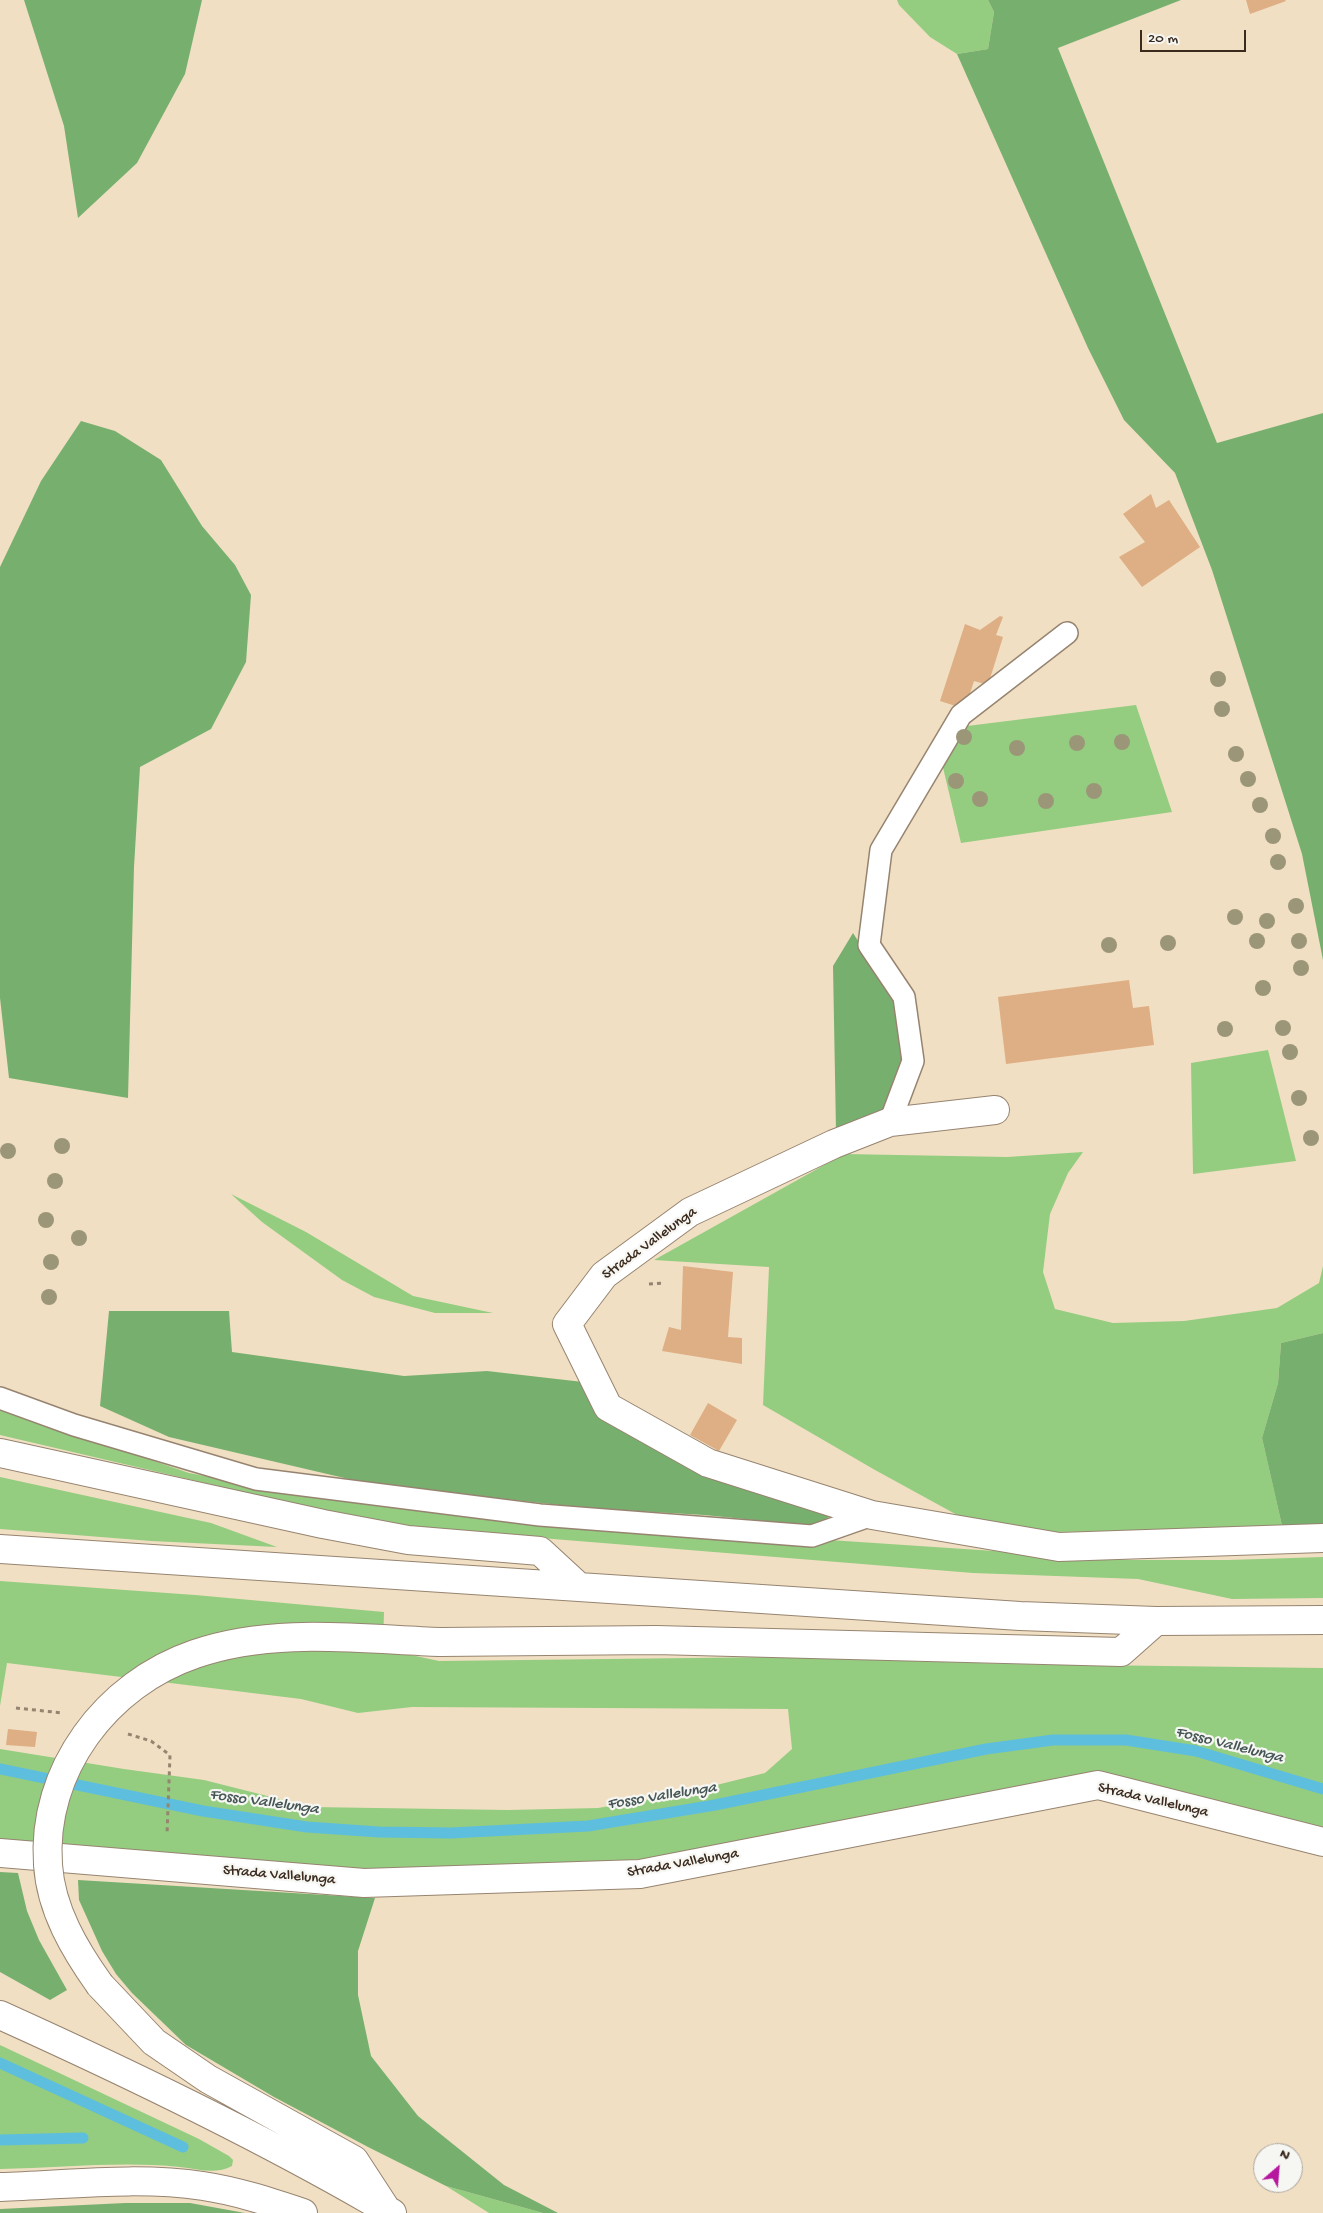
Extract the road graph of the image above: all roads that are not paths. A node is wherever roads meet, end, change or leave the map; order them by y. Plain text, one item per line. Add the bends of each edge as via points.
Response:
1 (1067, 633) dead end
2 (995, 1110) dead end
3 (890, 1122) junction
4 (0, 1398) edge
5 (0, 1453) edge
6 (872, 1515) junction
7 (1323, 1538) edge
8 (0, 1549) edge
9 (578, 1586) junction
10 (1156, 1620) junction
11 (1323, 1620) edge
12 (1323, 1842) edge
13 (0, 1853) edge
14 (0, 2015) edge
15 (0, 2187) edge
16 (390, 2212) edge
17 (302, 2213) edge

1 - 3 lane via 961,715 881,850 869,946 904,997 913,1060
2 - 3 main road, Strada Vallelunga
3 - 6 main road, Strada Vallelunga via 834,1144 690,1212 604,1275 567,1324 608,1407 708,1463
4 - 6 lane, Strada Vallelunga via 74,1425 256,1479 540,1516 812,1536
5 - 9 main road via 408,1540 540,1551
6 - 7 main road, Strada Vallelunga via 1059,1547
8 - 9 main road
9 - 10 main road via 1000,1615
10 - 11 main road
10 - 16 main road, bridge via 1121,1652 656,1640 440,1642 294,1638 236,1644 195,1654 129,1689 90,1727 73,1754 57,1793 48,1844 48,1866 60,1914 77,1952 100,1985 154,2042 208,2079 354,2160
12 - 13 main road, Strada Vallelunga via 1098,1785 640,1874 364,1883
14 - 16 main road via 223,2121
15 - 17 main road via 100,2182 203,2186 256,2197

